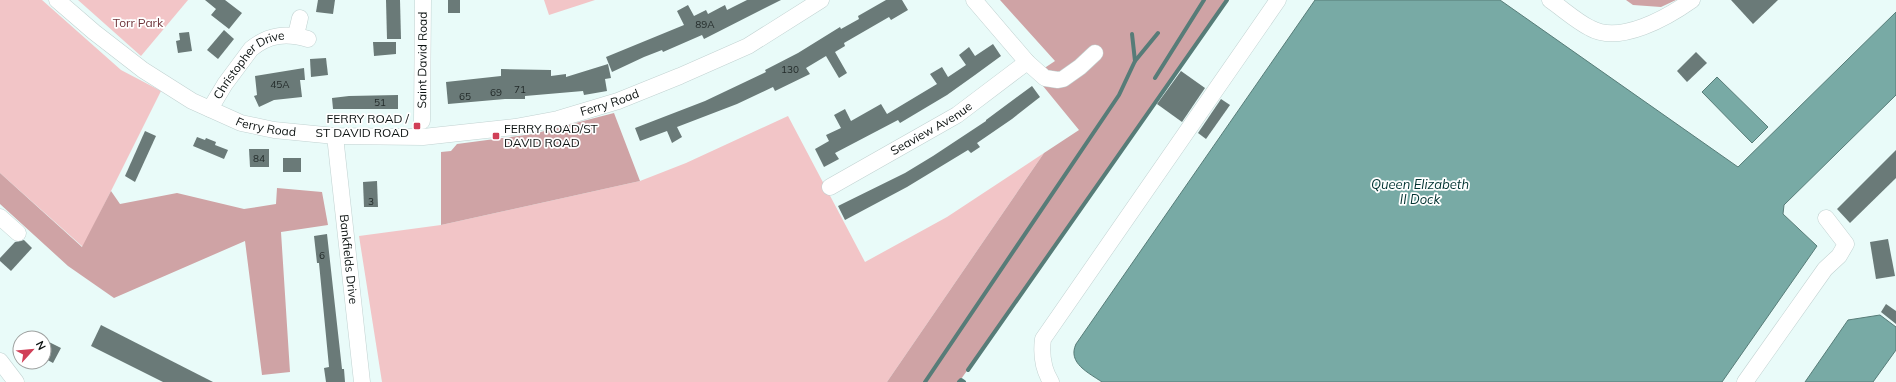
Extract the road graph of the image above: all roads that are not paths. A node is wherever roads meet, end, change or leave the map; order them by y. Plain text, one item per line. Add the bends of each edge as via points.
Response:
1 (57, 0) edge
2 (423, 0) edge
3 (821, 0) edge
4 (974, 0) edge
5 (1278, 0) edge
6 (1550, 0) edge
7 (1692, 0) edge
8 (300, 18) dead end
9 (1095, 53) dead end
10 (1027, 62) junction
11 (210, 109) junction
12 (422, 121) dead end
13 (335, 136) junction
14 (830, 187) dead end
15 (0, 217) edge
16 (1826, 218) dead end
17 (18, 233) dead end
18 (0, 361) edge
19 (16, 382) edge
20 (362, 382) edge
21 (1051, 382) edge
22 (1745, 382) edge

1 - 11 street, Ferry Road via 143,70 192,101
2 - 12 street, Saint David Road
3 - 13 street, Ferry Road via 748,46 618,101 558,119 515,127 423,137
4 - 10 street
5 - 21 street via 1042,339 1045,372
6 - 7 street via 1591,29 1608,34 1629,31 1661,20
8 - 11 street, Christopher Drive via 302,37 270,36 251,49
9 - 10 street via 1070,75 1058,80 1046,78
10 - 14 street, Seaview Avenue via 957,115
11 - 13 street, Ferry Road via 241,123 274,130
13 - 20 street, Bankfields Drive
15 - 17 street
16 - 22 street via 1846,244 1839,256 1825,269
18 - 19 street

